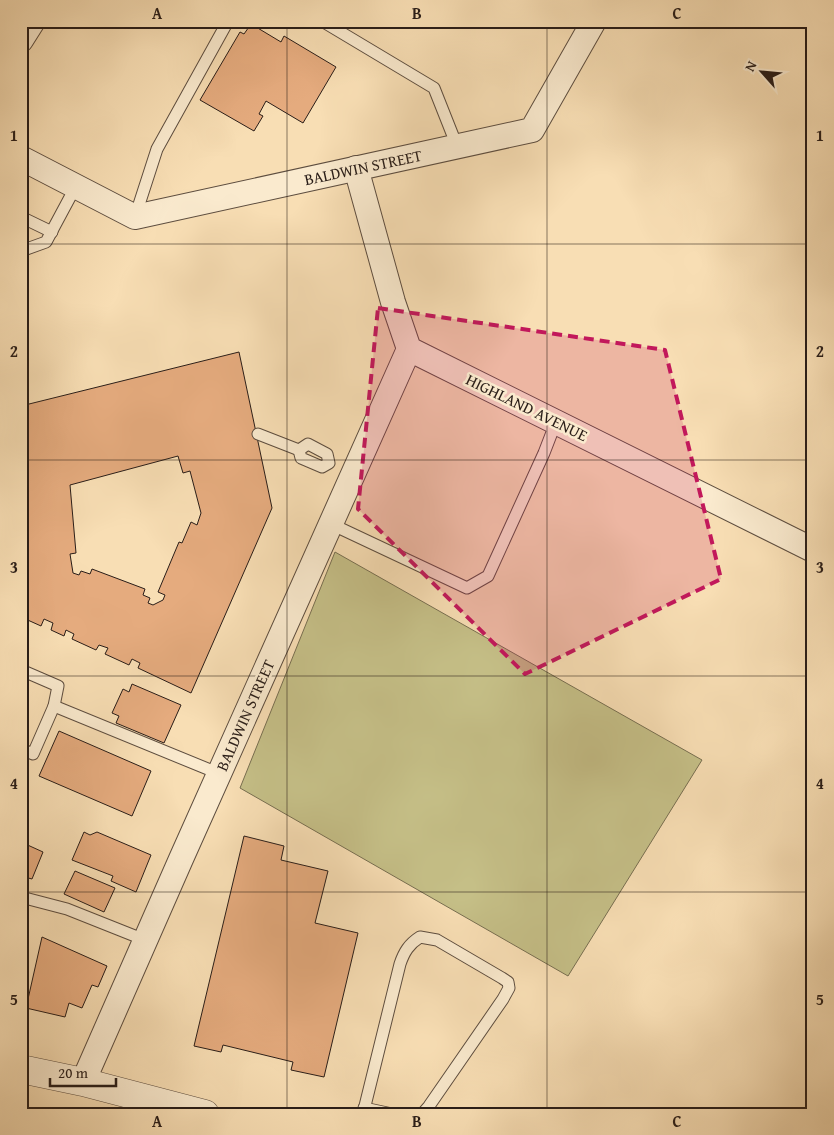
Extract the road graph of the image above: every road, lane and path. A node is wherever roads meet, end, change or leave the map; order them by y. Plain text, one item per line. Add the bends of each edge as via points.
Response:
1 (33, 21) edge
2 (228, 21) edge
3 (322, 21) edge
4 (594, 21) edge
5 (21, 40) edge
6 (457, 146) junction
7 (21, 158) edge
8 (356, 168) junction
9 (77, 187) junction
10 (21, 217) edge
11 (135, 217) junction
12 (52, 232) junction
13 (21, 251) edge
14 (409, 349) junction
15 (556, 422) junction
16 (258, 434) dead end
17 (341, 468) junction
18 (331, 524) junction
19 (813, 550) edge
20 (21, 670) edge
21 (54, 706) junction
22 (21, 749) edge
23 (220, 774) junction
24 (21, 897) edge
25 (145, 940) junction
26 (21, 1069) edge
27 (83, 1082) junction
28 (363, 1111) edge
29 (205, 1114) edge
30 (392, 1114) edge
31 (422, 1114) edge

1 - 5 street
2 - 11 lane via 158,149
3 - 6 lane via 434,88
4 - 6 street, BALDWIN STREET via 532,130
6 - 8 street, BALDWIN STREET
7 - 9 street
8 - 11 street, BALDWIN STREET
8 - 14 street
9 - 11 street
9 - 12 lane
10 - 12 lane
12 - 13 lane via 46,242
14 - 15 street, HIGHLAND AVENUE
14 - 17 street, BALDWIN STREET
15 - 18 lane via 488,576 467,588
15 - 19 street, HIGHLAND AVENUE
16 - 17 lane via 299,450 308,444 327,454
17 - 18 street, BALDWIN STREET
18 - 23 street, BALDWIN STREET
20 - 21 lane via 58,686
21 - 22 lane via 33,754
21 - 23 lane
23 - 25 street, BALDWIN STREET
24 - 25 lane via 67,909
25 - 27 street, BALDWIN STREET
26 - 27 street
27 - 29 street
28 - 30 lane
28 - 31 lane via 400,964 411,943 420,937 437,940 508,982 509,988

